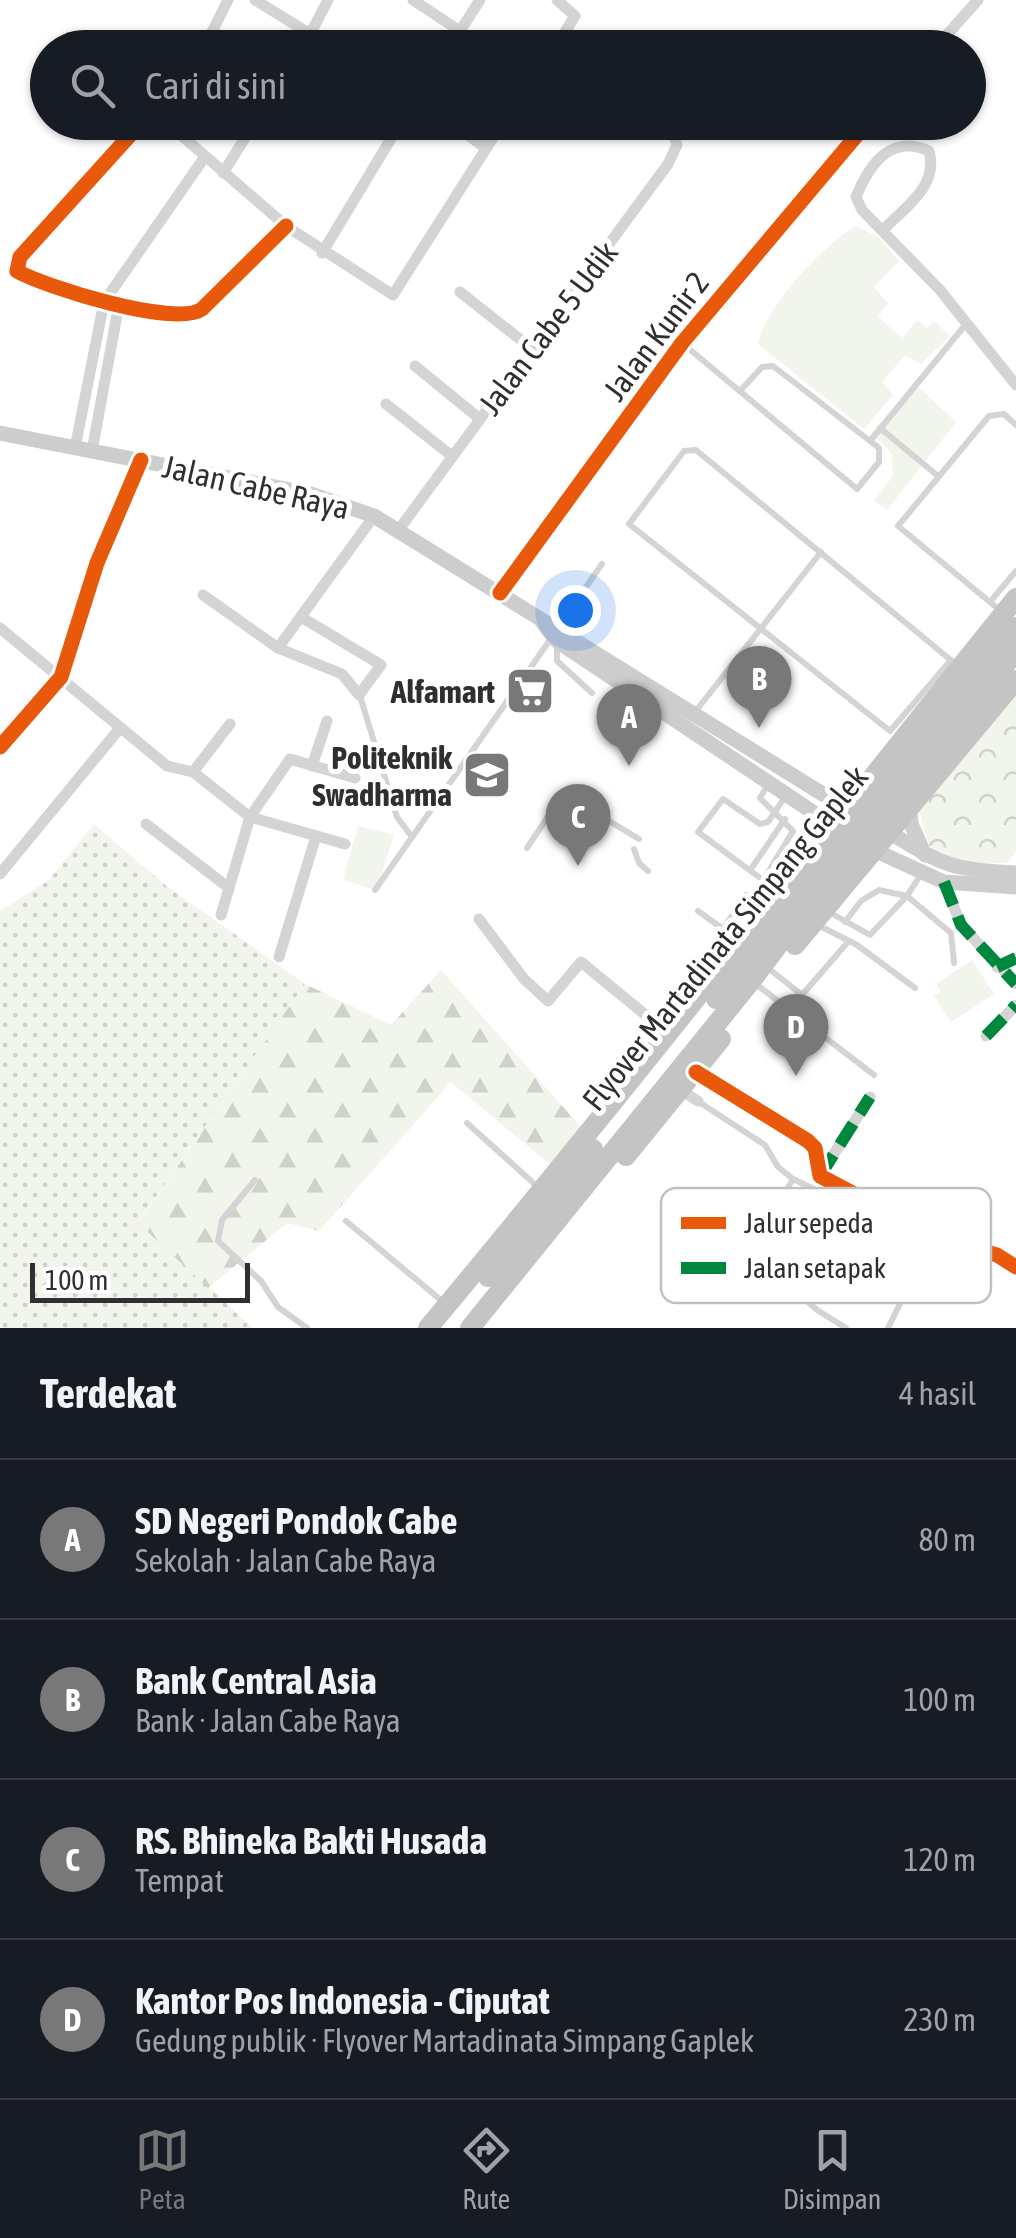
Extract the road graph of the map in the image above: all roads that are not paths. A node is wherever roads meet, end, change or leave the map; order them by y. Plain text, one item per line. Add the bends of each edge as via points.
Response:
1 (228, 0) edge
2 (255, 0) edge
3 (328, 0) edge
4 (413, 0) edge
5 (480, 0) edge
6 (557, 0) edge
7 (978, 0) edge
8 (213, 30) edge
9 (304, 30) edge
10 (313, 30) edge
11 (458, 30) edge
12 (461, 30) edge
13 (566, 30) edge
14 (951, 30) edge
15 (126, 140) edge
16 (185, 140) edge
17 (243, 140) edge
18 (390, 140) edge
19 (475, 140) edge
20 (491, 140) edge
21 (675, 140) edge
22 (853, 140) edge
23 (486, 148) junction
24 (204, 158) junction
25 (222, 173) junction
26 (286, 226) junction
27 (883, 230) junction
28 (322, 253) junction
29 (460, 292) dead end
30 (104, 302) junction
31 (119, 304) junction
32 (966, 324) junction
33 (682, 343) junction
34 (531, 348) junction
35 (415, 366) dead end
36 (1016, 385) edge
37 (740, 391) junction
38 (386, 404) dead end
39 (480, 419) junction
40 (1016, 425) edge
41 (880, 428) junction
42 (0, 432) edge
43 (870, 441) junction
44 (75, 448) junction
45 (92, 451) junction
46 (452, 456) junction
47 (141, 460) junction
48 (938, 476) junction
49 (374, 516) junction
50 (400, 528) junction
51 (820, 552) junction
52 (602, 564) dead end
53 (1016, 571) edge
54 (500, 593) junction
55 (202, 595) dead end
56 (1006, 610) edge
57 (301, 618) junction
58 (0, 628) edge
59 (760, 629) junction
60 (552, 632) junction
61 (278, 648) junction
62 (1016, 652) edge
63 (955, 663) junction
64 (61, 676) junction
65 (1016, 680) edge
66 (592, 693) dead end
67 (359, 695) junction
68 (693, 715) junction
69 (326, 721) dead end
70 (230, 724) dead end
71 (120, 728) junction
72 (705, 739) junction
73 (0, 747) edge
74 (312, 766) junction
75 (874, 770) junction
76 (193, 772) junction
77 (355, 778) dead end
78 (768, 783) junction
79 (786, 795) junction
80 (909, 802) junction
81 (845, 808) junction
82 (775, 812) junction
83 (250, 817) junction
84 (785, 819) junction
85 (146, 824) dead end
86 (830, 825) junction
87 (886, 831) junction
88 (316, 836) junction
89 (412, 837) junction
90 (639, 839) dead end
91 (345, 844) dead end
92 (527, 848) dead end
93 (634, 849) dead end
94 (870, 849) junction
95 (926, 856) junction
96 (806, 857) junction
97 (751, 870) junction
98 (648, 871) dead end
99 (1016, 873) edge
100 (0, 874) edge
101 (921, 874) junction
102 (944, 882) junction
103 (842, 886) junction
104 (1016, 887) edge
105 (229, 888) junction
106 (376, 890) dead end
107 (770, 893) junction
108 (907, 896) junction
109 (698, 911) dead end
110 (221, 915) dead end
111 (818, 915) junction
112 (480, 919) dead end
113 (845, 922) junction
114 (724, 929) junction
115 (866, 934) junction
116 (742, 942) junction
117 (847, 943) junction
118 (857, 945) junction
119 (279, 957) dead end
120 (1016, 958) edge
121 (954, 963) dead end
122 (997, 967) junction
123 (767, 980) junction
124 (1016, 984) edge
125 (916, 988) dead end
126 (1016, 1006) edge
127 (670, 1034) junction
128 (986, 1036) dead end
129 (696, 1072) junction
130 (874, 1076) dead end
131 (689, 1096) junction
132 (870, 1097) dead end
133 (466, 1123) dead end
134 (820, 1176) junction
135 (792, 1179) junction
136 (256, 1180) dead end
137 (787, 1188) edge
138 (810, 1188) edge
139 (843, 1188) edge
140 (540, 1190) junction
141 (346, 1221) dead end
142 (991, 1253) edge
143 (1016, 1267) edge
144 (488, 1292) junction
145 (809, 1303) edge
146 (900, 1303) edge
147 (448, 1304) junction
148 (306, 1328) edge
149 (428, 1328) edge
150 (446, 1328) edge
151 (470, 1328) edge
152 (486, 1328) edge
153 (846, 1328) edge
154 (888, 1328) edge

1 - 8 street
2 - 9 street
3 - 10 street
4 - 11 street
5 - 12 street
6 - 13 street via 575,16
7 - 14 street
15 - 30 street via 15,266
16 - 24 street
17 - 25 street
18 - 28 street
19 - 23 street
20 - 23 street
21 - 34 street, Jalan Cabe 5 Udik via 668,164
22 - 33 street, Jalan Kunir 2
23 - 28 street via 393,295
24 - 25 street
24 - 30 street
25 - 26 street
26 - 28 street
26 - 31 street via 196,314
27 - 27 street via 928,182 929,151 909,142 881,158 856,197
27 - 32 street
29 - 34 street
30 - 31 street
30 - 44 street
31 - 45 street
32 - 36 street
32 - 41 lane
33 - 37 lane
33 - 54 street, Jalan Kunir 2
34 - 39 street, Jalan Cabe 5 Udik
35 - 39 street
37 - 43 lane via 762,368 773,366
37 - 43 lane via 857,489 882,455
38 - 46 street
39 - 46 street, Jalan Cabe 5 Udik
40 - 48 lane via 1004,414 990,416
41 - 43 lane
41 - 48 lane
42 - 44 main road, Jalan Cabe Raya
44 - 45 main road, Jalan Cabe Raya
45 - 47 main road, Jalan Cabe Raya
46 - 50 street, Jalan Cabe 5 Udik
47 - 49 main road, Jalan Cabe Raya via 312,494
47 - 64 street via 97,563
48 - 56 lane via 898,526
49 - 50 main road, Jalan Cabe Raya
49 - 57 street
50 - 54 main road, Jalan Cabe Raya
51 - 59 lane
51 - 59 lane via 696,450 684,451 632,518 631,530
51 - 63 lane
52 - 60 lane
53 - 56 lane
54 - 60 main road, Jalan Cabe Raya
55 - 61 street
56 - 63 highway
56 - 144 highway, Flyover Martadinata Simpang Gaplek
57 - 61 street
57 - 67 street via 381,664
58 - 64 street
59 - 63 lane via 892,732
59 - 68 lane
60 - 66 lane via 557,661
60 - 68 main road, Jalan Cabe Raya
60 - 72 main road, Jalan Cabe Raya
60 - 89 lane
61 - 67 street via 342,674
62 - 144 highway, Flyover Martadinata Simpang Gaplek
63 - 75 highway
64 - 71 street
64 - 73 street
65 - 80 highway
67 - 89 lane via 397,817
68 - 72 main road, Jalan Cabe Raya
69 - 74 street
70 - 76 street
71 - 76 street via 167,766
71 - 100 street
72 - 78 main road, Jalan Cabe Raya
72 - 81 main road, Jalan Cabe Raya
74 - 77 street
74 - 83 street via 290,759
75 - 80 highway
75 - 81 highway
76 - 83 street
78 - 79 main road, Jalan Cabe Raya
78 - 82 lane via 760,798
79 - 82 lane
79 - 86 main road, Jalan Cabe Raya
80 - 87 highway
80 - 95 main road
81 - 86 highway
81 - 87 main road, Jalan Cabe Raya
82 - 84 lane
82 - 97 lane via 760,824 722,798 700,826 701,836
83 - 88 street
83 - 105 street
84 - 97 lane
84 - 107 lane via 792,839
85 - 105 street
86 - 94 main road, Jalan Cabe Raya
86 - 96 highway
87 - 94 highway
87 - 95 main road, Jalan Cabe Raya
88 - 91 street
88 - 119 street
89 - 106 lane
90 - 92 lane via 582,804 569,815 549,815
93 - 98 lane
94 - 101 main road, Jalan Cabe Raya
94 - 103 highway
95 - 99 main road, Jalan Cabe Raya via 965,872
96 - 103 highway via 831,865
96 - 107 highway
97 - 107 lane
101 - 102 main road, Jalan Cabe Raya
101 - 108 lane
102 - 104 main road, Jalan Cabe Raya
102 - 122 street via 961,925
103 - 111 highway
105 - 110 street
107 - 114 lane via 746,895
107 - 116 highway
108 - 113 lane via 878,890
108 - 115 lane via 875,933
108 - 121 lane via 950,932
109 - 114 lane
111 - 113 lane
111 - 117 lane
111 - 123 highway
112 - 127 street via 548,1002 581,962
113 - 115 lane
114 - 116 lane
115 - 118 lane
116 - 127 highway
117 - 118 lane
117 - 123 lane via 802,995
118 - 125 lane
120 - 122 street
122 - 124 street
123 - 129 highway
123 - 130 lane
126 - 128 street
127 - 140 highway
129 - 131 highway
129 - 134 street via 808,1142
131 - 135 lane via 764,1144
131 - 152 highway
132 - 134 street
133 - 140 lane
134 - 139 street
135 - 137 lane
135 - 138 lane
136 - 148 lane via 222,1220 218,1241
140 - 147 highway
141 - 147 lane
142 - 143 street
144 - 150 highway
144 - 151 highway
145 - 153 lane
146 - 154 lane
147 - 149 highway

